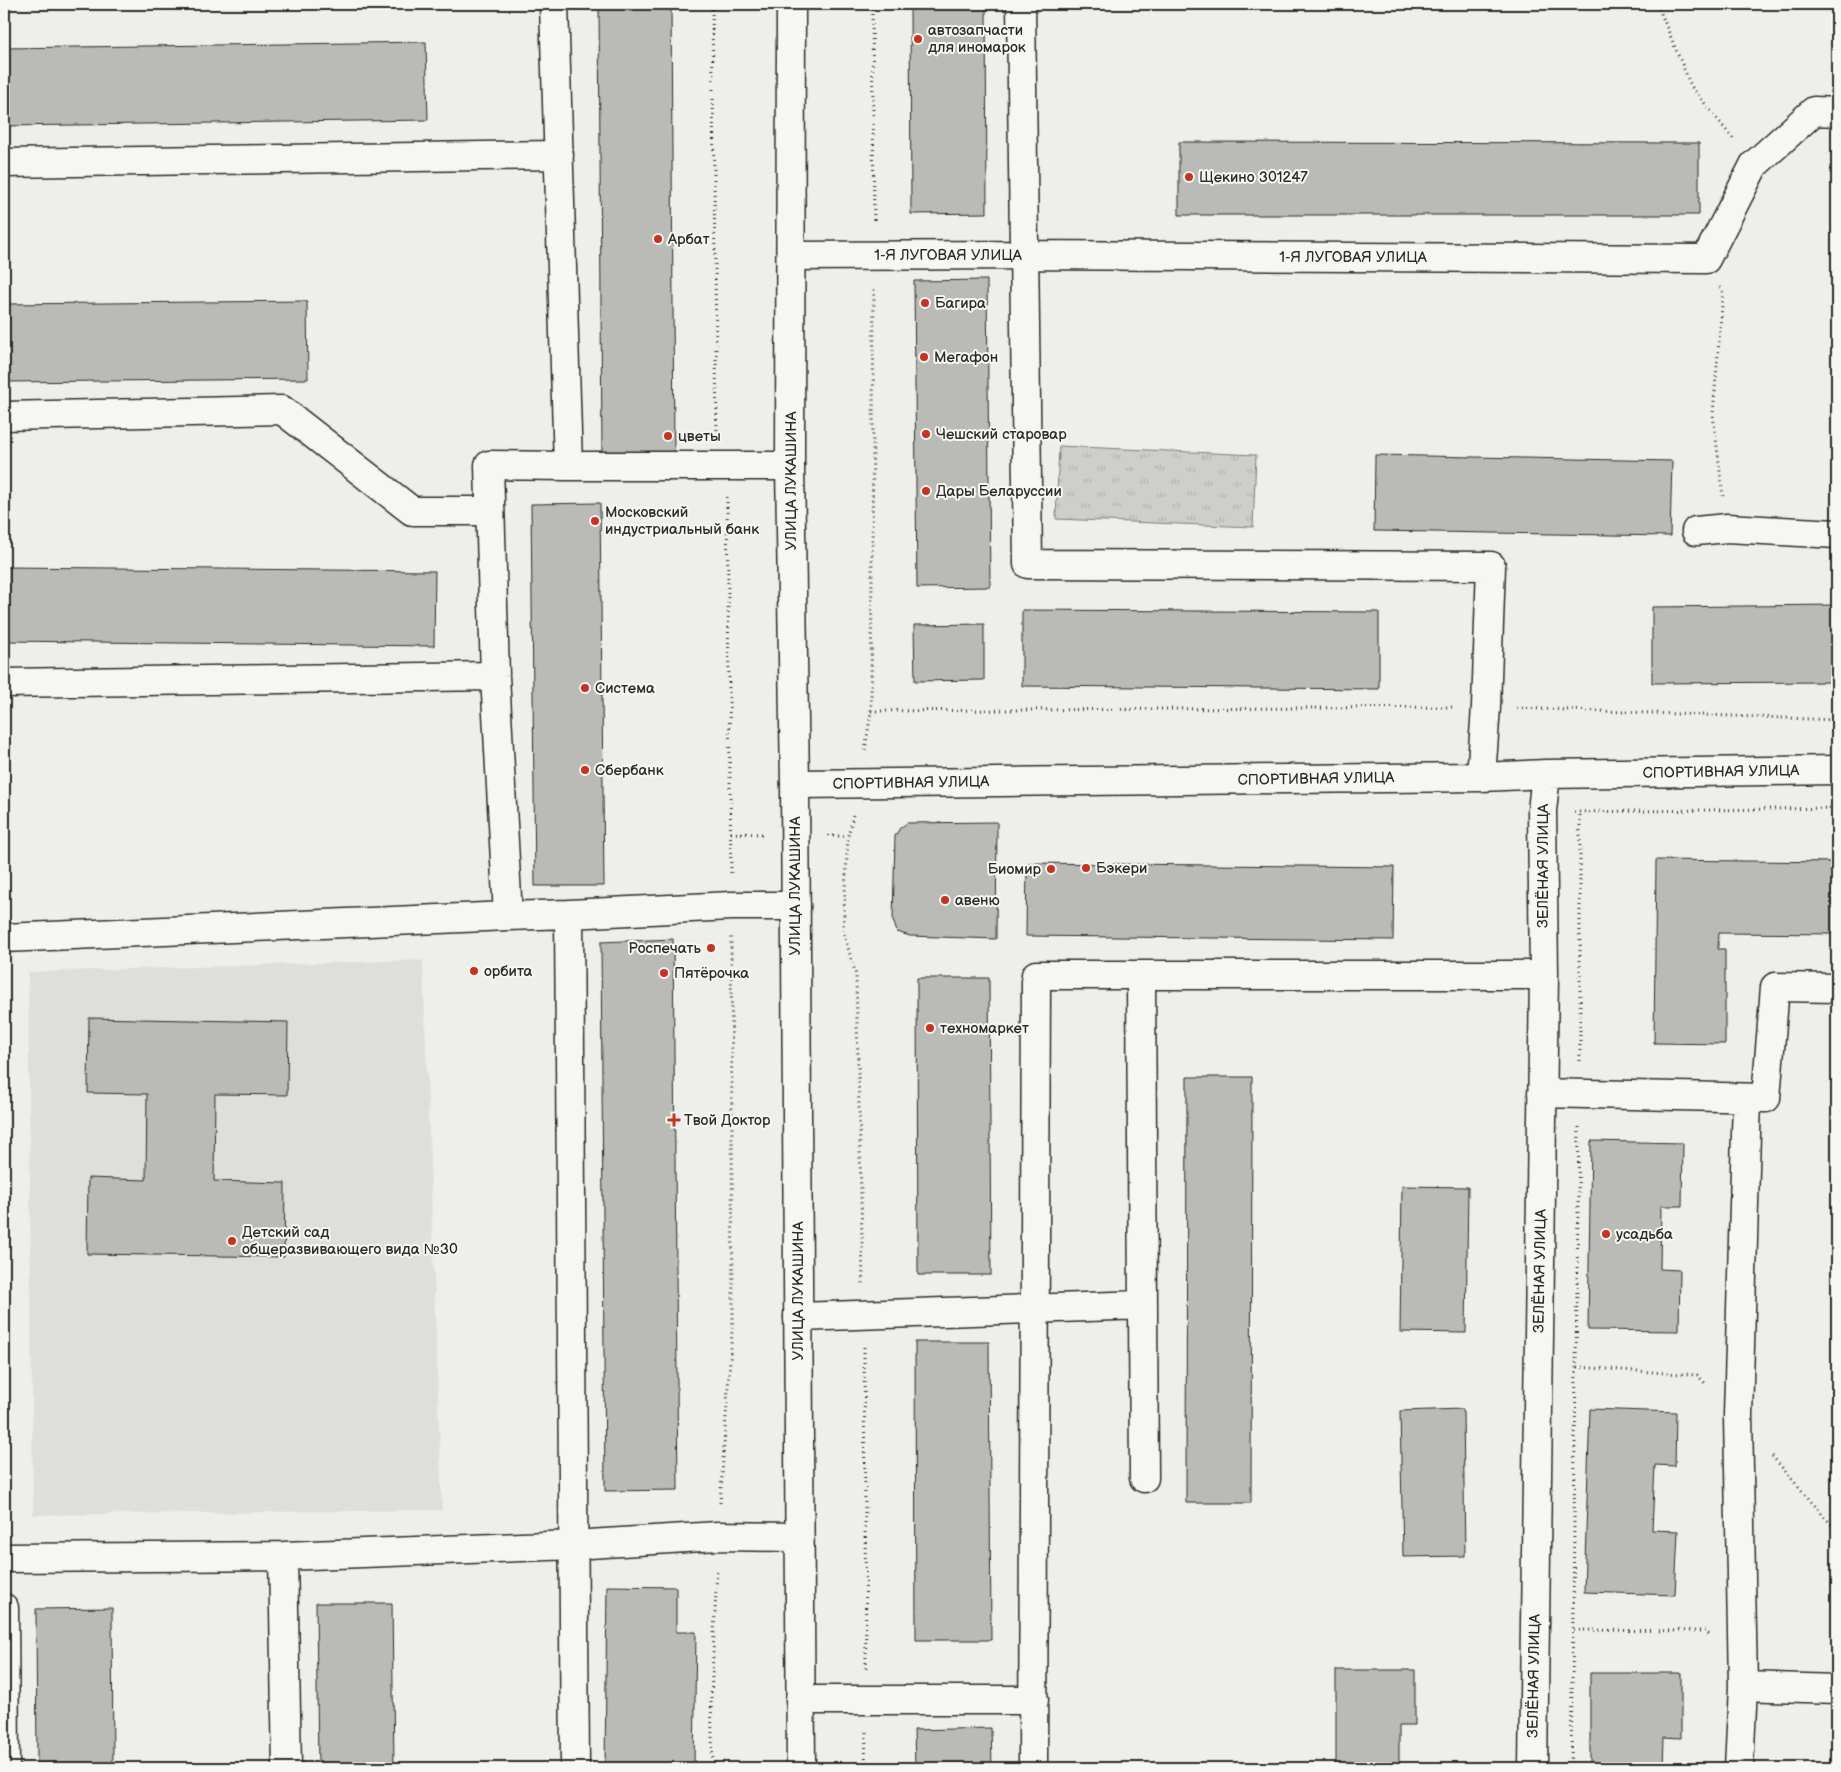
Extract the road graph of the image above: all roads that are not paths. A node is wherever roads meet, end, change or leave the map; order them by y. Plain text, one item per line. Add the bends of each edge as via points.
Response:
1 (554, 4) edge
2 (791, 4) edge
3 (1021, 4) edge
4 (1837, 112) edge
5 (559, 155) junction
6 (4, 163) edge
7 (1025, 255) junction
8 (791, 256) junction
9 (4, 416) edge
10 (568, 466) junction
11 (790, 466) junction
12 (490, 511) junction
13 (1696, 532) dead end
14 (1837, 534) edge
15 (496, 676) junction
16 (4, 683) edge
17 (1837, 770) edge
18 (1546, 774) junction
19 (1481, 777) junction
20 (795, 784) junction
21 (796, 906) junction
22 (569, 914) junction
23 (508, 916) junction
24 (4, 938) edge
25 (1141, 975) junction
26 (1544, 975) junction
27 (1837, 988) edge
28 (1542, 1092) junction
29 (1747, 1098) junction
30 (1143, 1305) junction
31 (1035, 1307) junction
32 (798, 1317) junction
33 (1144, 1478) dead end
34 (799, 1537) junction
35 (573, 1545) junction
36 (283, 1556) junction
37 (4, 1558) edge
38 (4, 1608) edge
39 (1743, 1686) junction
40 (1837, 1689) edge
41 (800, 1700) junction
42 (1034, 1700) junction
43 (5, 1768) edge
44 (287, 1768) edge
45 (575, 1768) edge
46 (801, 1768) edge
47 (1033, 1768) edge
48 (1533, 1768) edge
49 (1739, 1768) edge

1 - 5 street
2 - 8 street, УЛИЦА ЛУКАШИНА
3 - 7 street
4 - 7 street, 1-Я ЛУГОВАЯ УЛИЦА via 1814,111 1754,165 1706,260
5 - 6 street
5 - 10 street
7 - 8 street, 1-Я ЛУГОВАЯ УЛИЦА
7 - 19 street via 1028,564 1491,566
8 - 11 street, УЛИЦА ЛУКАШИНА
9 - 12 street via 282,410 412,511
10 - 11 street
10 - 12 street via 489,465
11 - 20 street, УЛИЦА ЛУКАШИНА
12 - 15 street
13 - 14 street via 1727,528
15 - 16 street
15 - 23 street
17 - 18 street, СПОРТИВНАЯ УЛИЦА
18 - 19 street, СПОРТИВНАЯ УЛИЦА
18 - 26 street, ЗЕЛЁНАЯ УЛИЦА via 1542,811
19 - 20 street, СПОРТИВНАЯ УЛИЦА
20 - 21 street, УЛИЦА ЛУКАШИНА
21 - 22 street
21 - 32 street, УЛИЦА ЛУКАШИНА
22 - 23 street
22 - 35 street
23 - 24 street
25 - 26 street
25 - 30 street
25 - 31 street via 1036,974
26 - 28 street, ЗЕЛЁНАЯ УЛИЦА
27 - 29 street via 1775,987 1766,1098
28 - 29 street
28 - 48 street, ЗЕЛЁНАЯ УЛИЦА
29 - 39 street via 1738,1416
30 - 31 street
30 - 33 street
31 - 32 street
31 - 42 street
32 - 34 street, УЛИЦА ЛУКАШИНА
34 - 35 street via 718,1536
34 - 41 street, УЛИЦА ЛУКАШИНА
35 - 36 street
35 - 45 street
36 - 37 street
36 - 44 street
38 - 43 street
39 - 40 street
39 - 49 street
41 - 42 street
41 - 46 street, УЛИЦА ЛУКАШИНА
42 - 47 street

